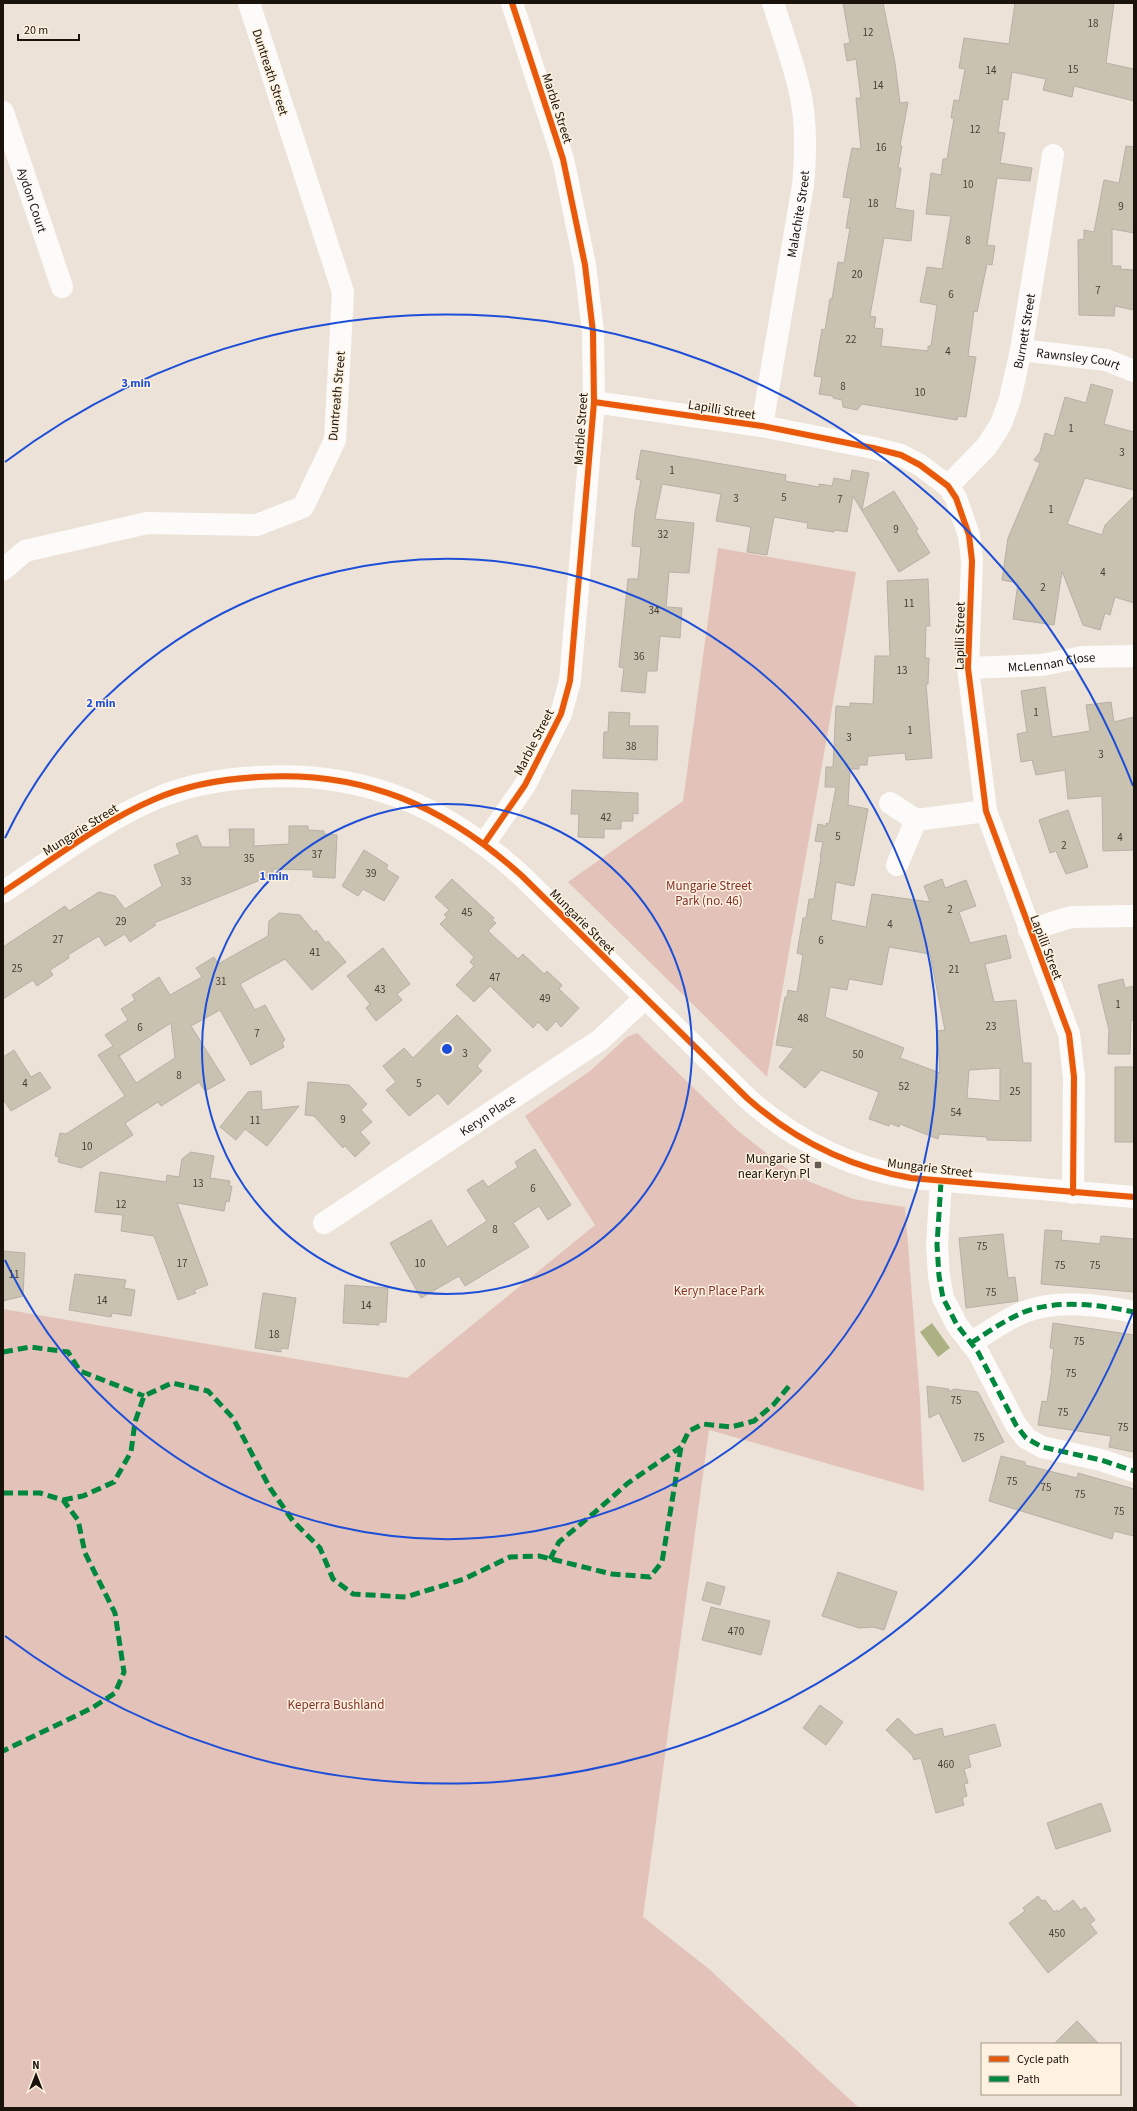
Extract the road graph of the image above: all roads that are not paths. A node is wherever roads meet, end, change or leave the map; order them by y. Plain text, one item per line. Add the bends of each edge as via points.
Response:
1 (249, 3) edge
2 (512, 3) edge
3 (773, 3) edge
4 (3, 112) edge
5 (1053, 155) dead end
6 (62, 287) dead end
7 (1021, 350) junction
8 (1134, 371) edge
9 (594, 402) junction
10 (762, 426) junction
11 (948, 486) junction
12 (3, 570) edge
13 (1134, 656) edge
14 (968, 668) junction
15 (890, 803) dead end
16 (986, 811) junction
17 (916, 820) junction
18 (484, 844) junction
19 (897, 865) dead end
20 (3, 892) edge
21 (1134, 916) edge
22 (1029, 930) junction
23 (645, 998) junction
24 (941, 1182) junction
25 (1073, 1192) junction
26 (1134, 1197) edge
27 (324, 1223) dead end
28 (1134, 1312) edge
29 (971, 1342) junction
30 (1134, 1471) edge

1 - 12 street, Duntreath Street via 342,292 335,440 304,507 257,525 148,522 25,551
2 - 9 street, Marble Street via 563,159 585,265 593,332
3 - 10 street, Malachite Street via 800,89 805,160 803,185
4 - 6 street, Aydon Court
5 - 7 street, Burnett Street
7 - 8 street, Rawnsley Court via 1106,360
7 - 11 street, Burnett Street via 1010,399 1001,424 987,446
9 - 10 street, Lapilli Street
9 - 18 street, Marble Street via 570,681 561,714 525,784
10 - 11 street, Lapilli Street via 901,455 920,465
11 - 14 street, Lapilli Street via 970,535 972,561
13 - 14 street, McLennan Close via 1082,657 1042,665
14 - 16 street, Lapilli Street
15 - 17 street
16 - 17 street
16 - 22 street, Lapilli Street
17 - 19 street
18 - 20 street, Mungarie Street via 458,826 409,800 359,784 298,776 243,778 181,790 134,808
18 - 23 street, Mungarie Street via 522,876
21 - 22 street via 1071,917
22 - 25 street, Lapilli Street via 1069,1034 1074,1077
23 - 24 street, Mungarie Street via 748,1098 788,1131 826,1152 869,1169
23 - 27 street, Keryn Place via 600,1040
24 - 25 street, Mungarie Street
24 - 29 street via 937,1236 940,1284 945,1304
25 - 26 street, Mungarie Street
28 - 29 street via 1087,1306 1039,1308 1008,1319
29 - 30 street via 1012,1418 1026,1438 1046,1449 1101,1460

